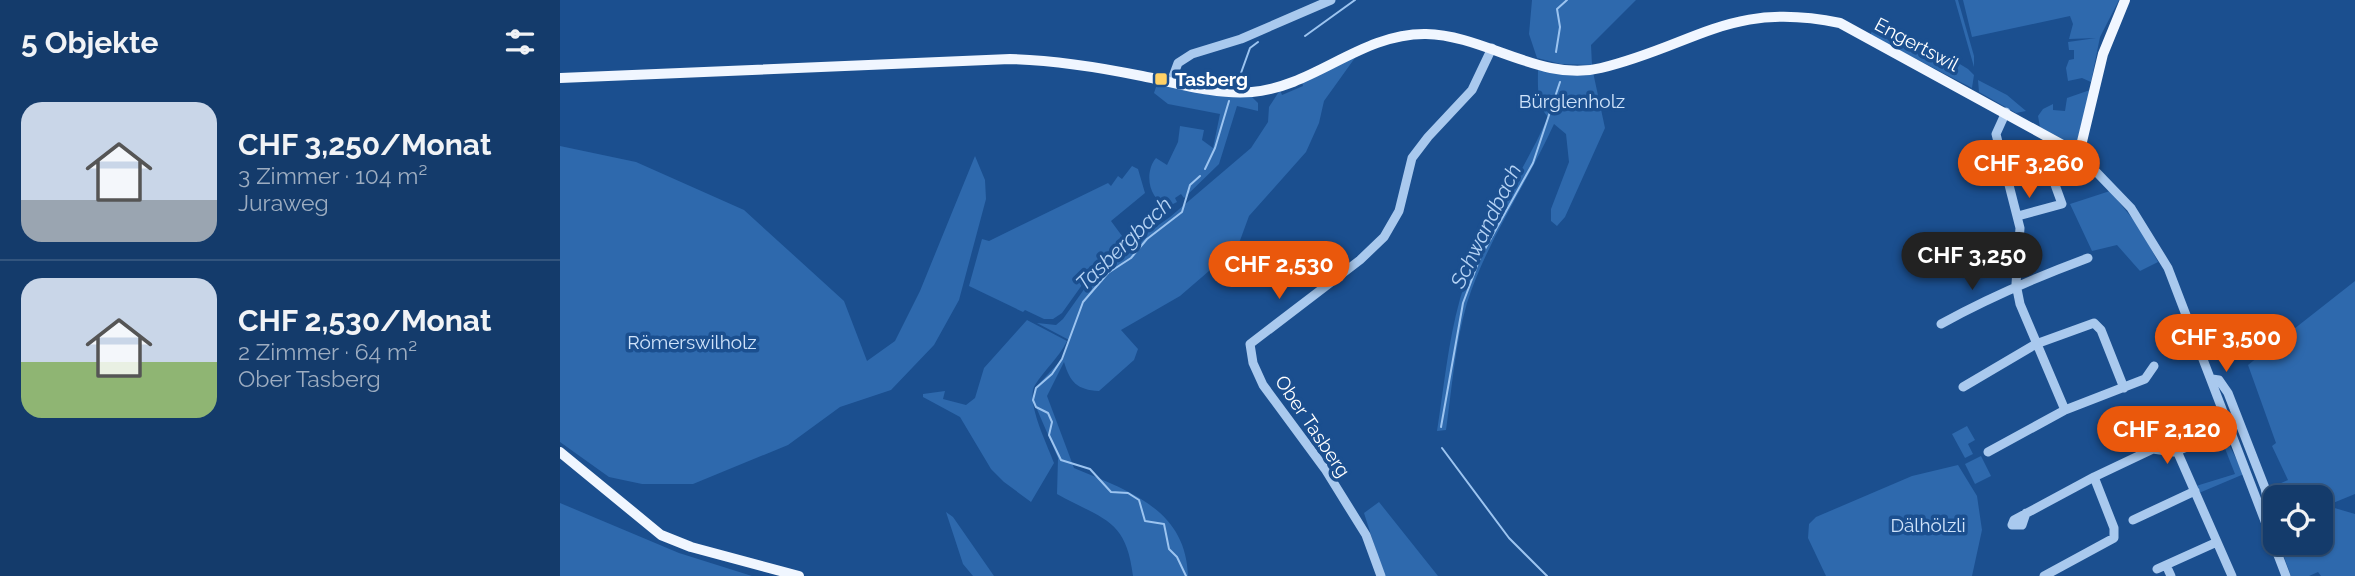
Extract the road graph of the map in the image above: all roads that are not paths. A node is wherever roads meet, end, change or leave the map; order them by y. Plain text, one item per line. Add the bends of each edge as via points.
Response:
1 (1331, 0) edge
2 (2125, 0) edge
3 (1758, 6) dead end
4 (1745, 8) dead end
5 (1492, 48) junction
6 (560, 78) edge
7 (1171, 82) junction
8 (2006, 112) junction
9 (2023, 151) dead end
10 (2079, 154) junction
11 (2018, 216) junction
12 (2088, 258) dead end
13 (2016, 284) junction
14 (1941, 324) dead end
15 (2036, 344) junction
16 (2154, 366) dead end
17 (2212, 379) junction
18 (1963, 387) dead end
19 (2124, 388) junction
20 (2065, 410) junction
21 (2231, 430) junction
22 (2177, 451) junction
23 (560, 452) edge
24 (1988, 452) dead end
25 (2094, 477) junction
26 (2264, 485) edge
27 (2195, 491) junction
28 (2026, 513) dead end
29 (2263, 514) edge
30 (2133, 520) dead end
31 (2217, 542) junction
32 (2278, 555) edge
33 (799, 576) edge
34 (1381, 576) edge
35 (2044, 576) edge
36 (2171, 576) edge
37 (2232, 576) edge
38 (2286, 576) edge

1 - 7 street via 1241,39 1192,54 1178,63
2 - 10 main road via 2107,43
3 - 8 main road, Engertswil via 1818,13
4 - 5 main road via 1598,69 1538,64
5 - 7 main road via 1444,36 1407,35 1377,42 1264,91 1224,92
5 - 34 street, Ober Tasberg via 1472,90 1412,158 1399,211 1384,237 1250,344 1263,385 1325,469 1366,535
6 - 7 main road via 1010,59 1073,63
8 - 10 main road, Engertswil
8 - 11 street via 1996,134
9 - 11 street via 2049,167 2062,204
10 - 17 street, Engertswil via 2131,208 2151,238 2170,273
11 - 13 street via 2021,243
12 - 13 street
13 - 14 street
13 - 15 street
15 - 18 street
15 - 19 street via 2096,323
15 - 20 street
16 - 19 street via 2147,378
17 - 21 street, Engertswil
17 - 26 street via 2219,380 2228,393
19 - 20 street
20 - 24 street
21 - 22 street
21 - 29 street, Engertswil
22 - 25 street via 2153,449
22 - 27 street
23 - 33 main road via 671,540
25 - 28 street
25 - 35 street via 2114,538
27 - 30 street
27 - 31 street
31 - 36 street via 2162,567
31 - 37 street
32 - 38 street

